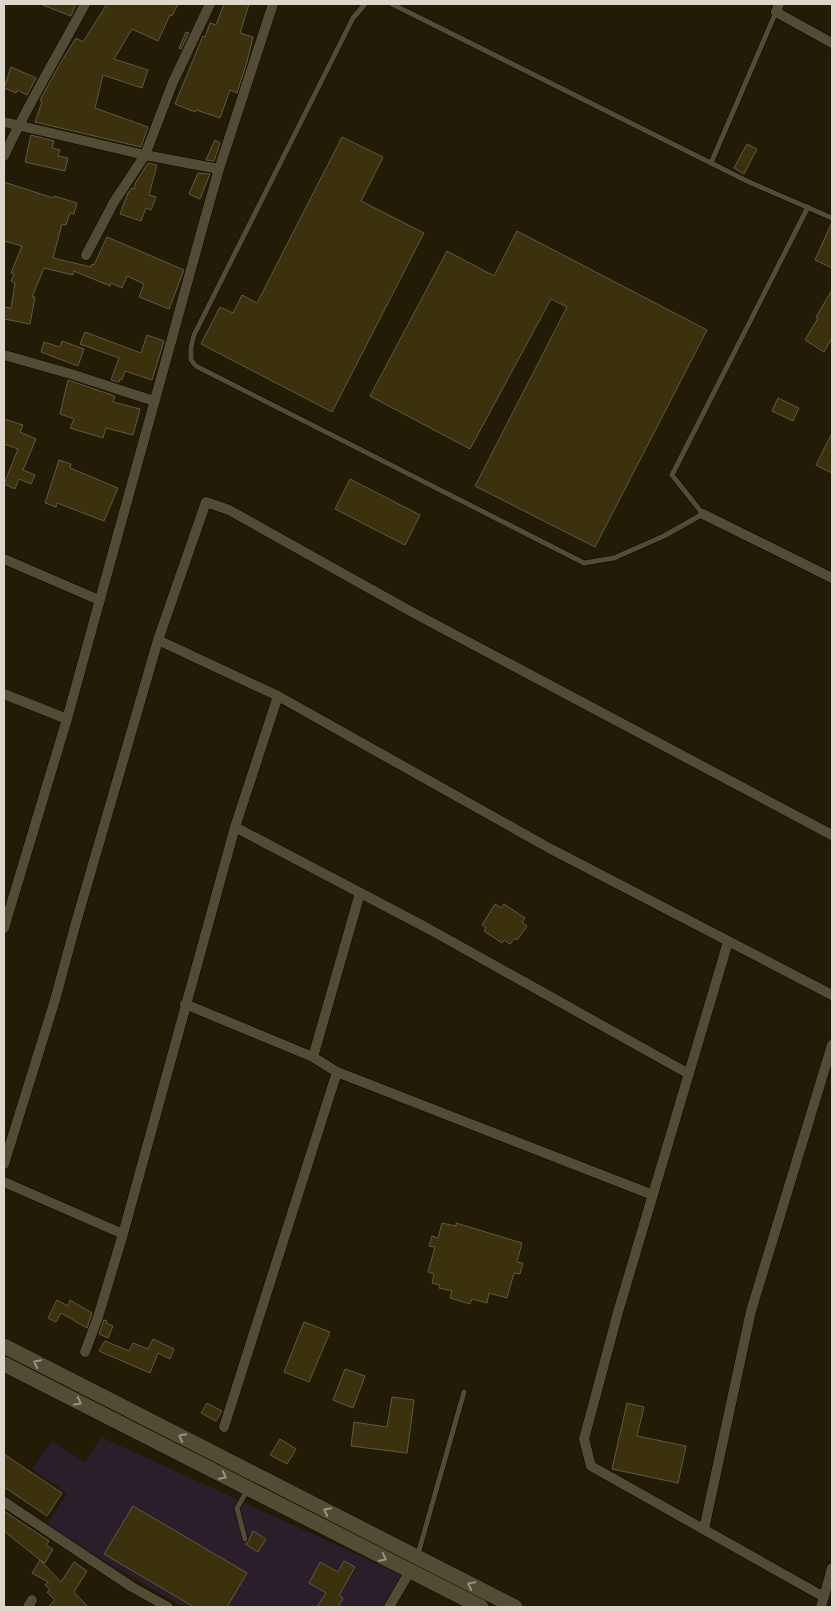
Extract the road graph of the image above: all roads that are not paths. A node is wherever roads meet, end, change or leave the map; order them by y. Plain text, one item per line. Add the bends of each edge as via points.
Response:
1 (85, 4) edge
2 (210, 4) edge
3 (273, 4) edge
4 (365, 4) edge
5 (392, 4) edge
6 (778, 8) edge
7 (832, 42) edge
8 (4, 122) edge
9 (18, 125) junction
10 (146, 155) junction
11 (4, 156) edge
12 (711, 163) junction
13 (220, 169) junction
14 (808, 207) junction
15 (832, 218) edge
16 (86, 255) dead end
17 (4, 355) edge
18 (154, 401) junction
19 (703, 514) junction
20 (4, 559) edge
21 (832, 578) edge
22 (99, 600) junction
23 (158, 640) junction
24 (4, 694) edge
25 (278, 696) junction
26 (67, 719) junction
27 (235, 827) junction
28 (832, 835) edge
29 (360, 893) junction
30 (4, 928) edge
31 (728, 942) junction
32 (832, 995) edge
33 (186, 1004) junction
34 (832, 1045) edge
35 (313, 1057) junction
36 (337, 1072) junction
37 (689, 1074) junction
38 (4, 1164) edge
39 (4, 1182) edge
40 (653, 1195) junction
41 (123, 1234) junction
42 (4, 1346) edge
43 (85, 1352) dead end
44 (4, 1364) edge
45 (464, 1392) dead end
46 (224, 1428) dead end
47 (248, 1488) junction
48 (4, 1502) edge
49 (704, 1530) junction
50 (245, 1539) dead end
51 (417, 1557) junction
52 (832, 1568) edge
53 (410, 1571) junction
54 (823, 1602) edge
55 (168, 1607) edge
56 (389, 1607) edge
57 (481, 1607) edge
58 (515, 1607) edge

1 - 9 street
2 - 10 street via 174,82
3 - 13 street
4 - 19 lane via 352,18 194,335 191,360 196,366 584,563 614,558
5 - 12 lane
6 - 7 street
6 - 12 lane
8 - 9 street
9 - 10 street
9 - 11 street
10 - 13 street
10 - 16 street via 114,202
12 - 14 lane
13 - 18 street
14 - 15 lane
14 - 19 lane via 672,475
17 - 18 street
18 - 22 street
19 - 21 street
20 - 22 street
22 - 26 street
23 - 25 street
23 - 28 street via 206,502 230,510 410,611
23 - 38 street via 55,1000
24 - 26 street
25 - 27 street
25 - 31 street via 541,843
26 - 30 street
27 - 29 street
27 - 33 street
29 - 35 street
29 - 37 street
31 - 32 street
31 - 37 street
33 - 35 street
33 - 41 street
34 - 49 street via 751,1311
35 - 36 street
36 - 40 street
36 - 46 street
37 - 40 street
39 - 41 street
40 - 49 street via 584,1439 591,1466
41 - 43 street
51 -> 42 main road
44 -> 47 main road
45 - 51 lane
47 - 50 lane via 237,1508
47 -> 53 main road
48 - 55 street via 132,1587
49 - 54 street
58 -> 51 main road
52 - 54 street
53 - 56 street
53 - 57 main road

